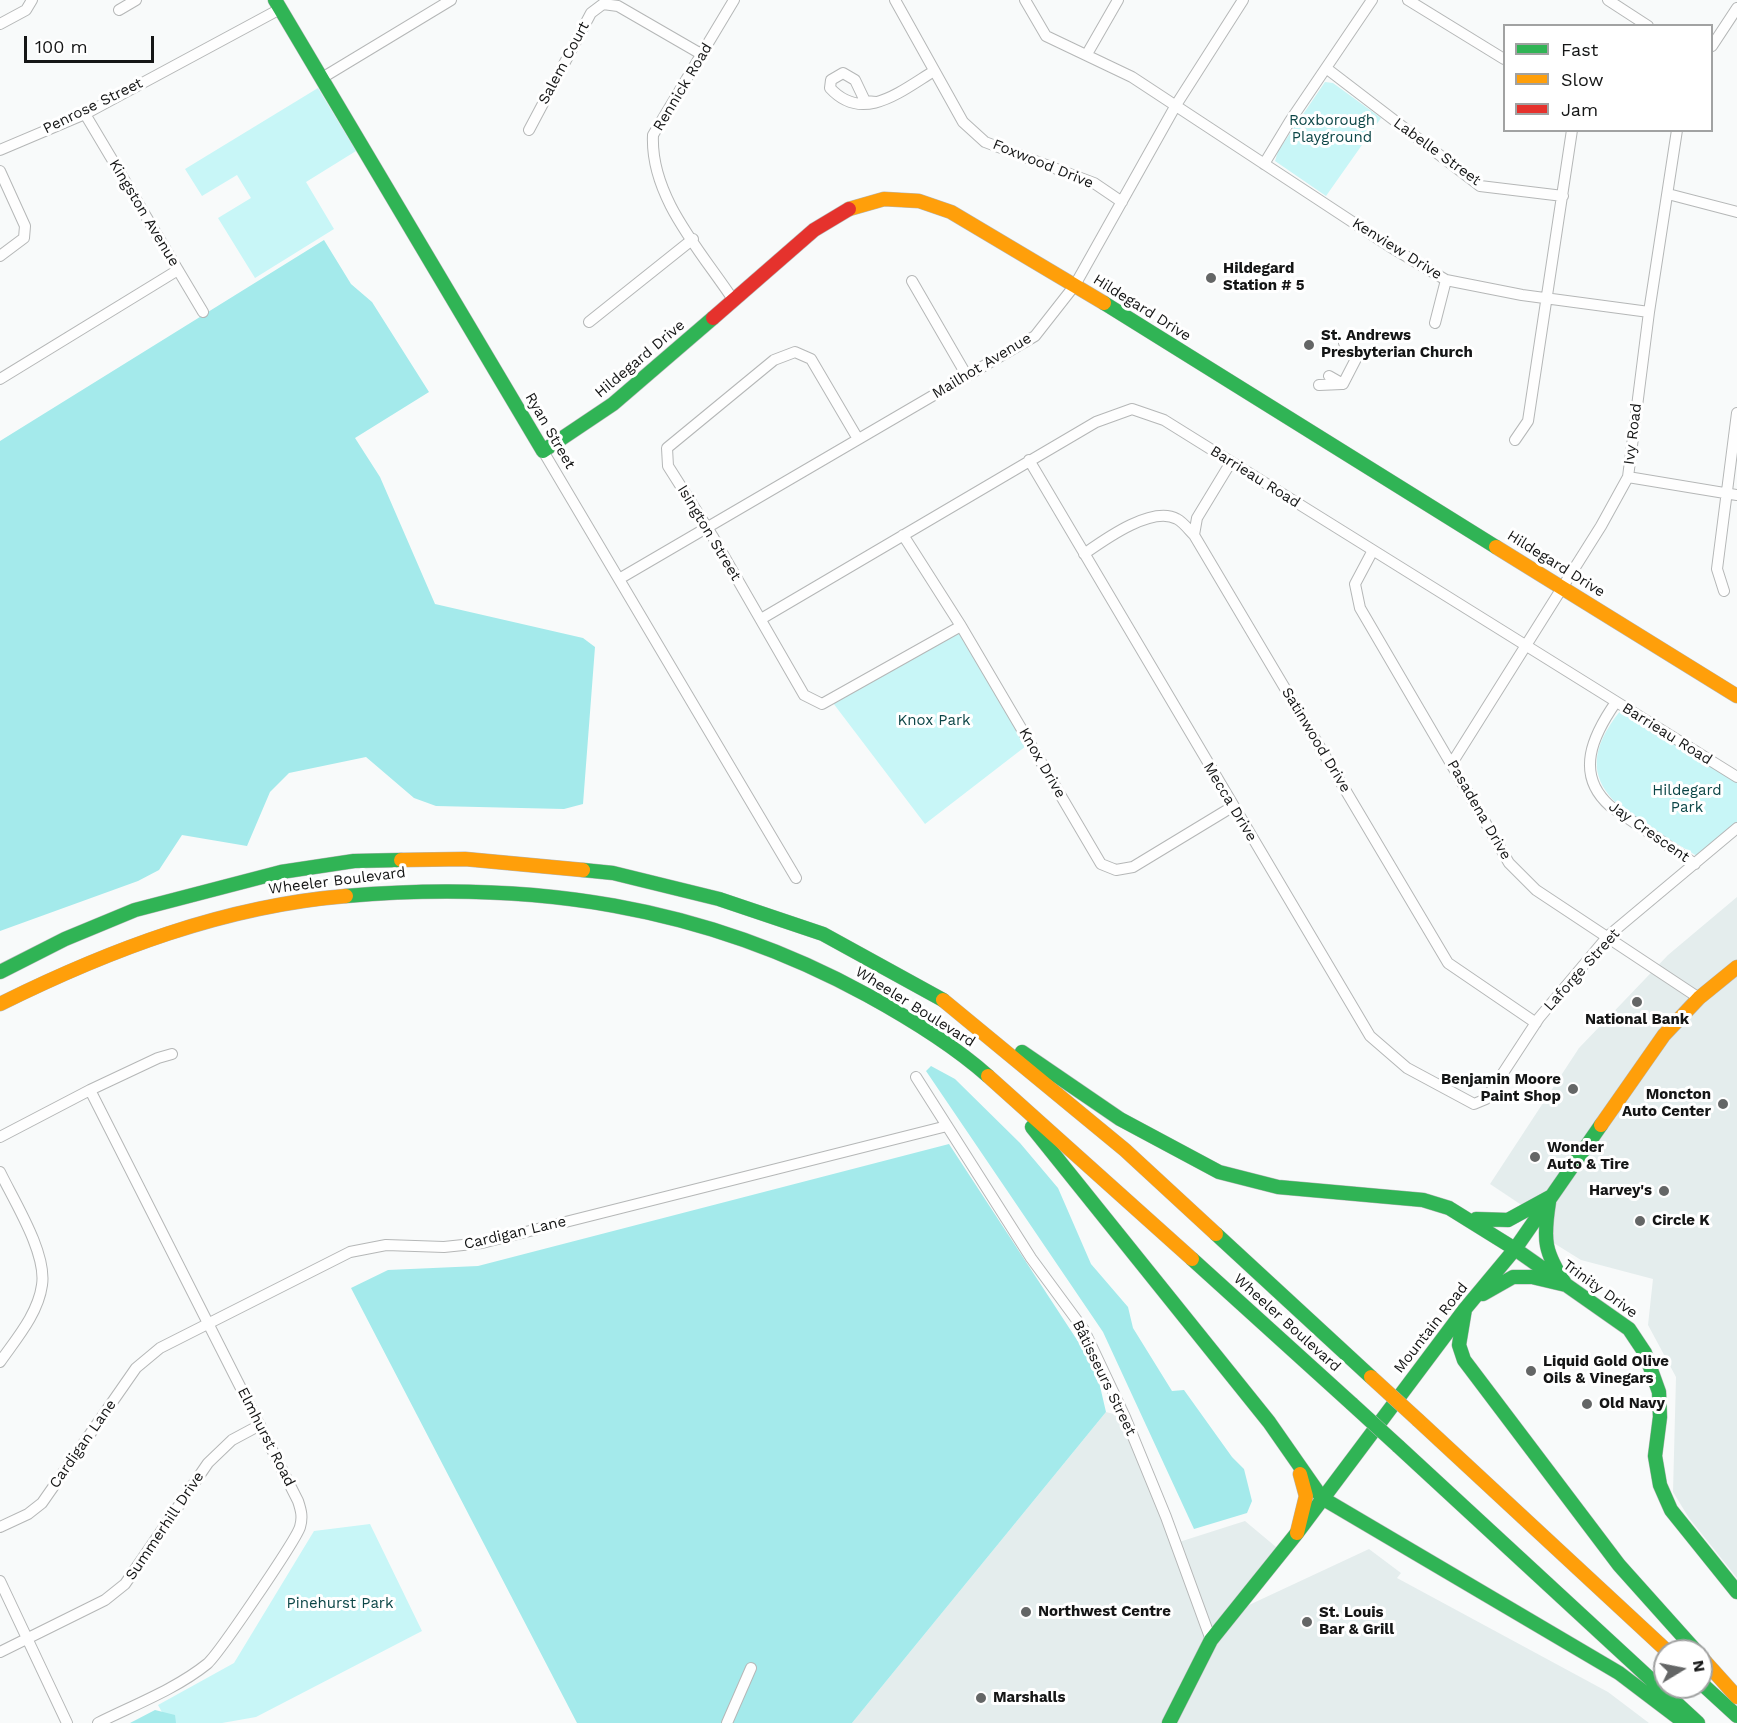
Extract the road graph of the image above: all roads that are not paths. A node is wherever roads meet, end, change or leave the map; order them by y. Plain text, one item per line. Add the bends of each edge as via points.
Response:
1 (32, 0) edge
2 (136, 0) edge
3 (451, 0) edge
4 (734, 0) edge
5 (895, 0) edge
6 (1025, 0) edge
7 (1118, 0) edge
8 (1243, 0) edge
9 (1372, 0) edge
10 (1408, 0) edge
11 (1608, 0) edge
12 (277, 4) edge
13 (1737, 8) edge
14 (119, 9) dead end
15 (0, 24) edge
16 (1645, 24) edge
17 (1713, 44) edge
18 (701, 54) junction
19 (1087, 54) junction
20 (1503, 57) edge
21 (1326, 68) junction
22 (934, 71) junction
23 (322, 78) junction
24 (876, 102) dead end
25 (1176, 105) junction
26 (85, 114) junction
27 (529, 130) dead end
28 (1572, 132) edge
29 (1677, 132) edge
30 (0, 150) edge
31 (1264, 164) junction
32 (0, 171) edge
33 (1668, 194) junction
34 (1563, 196) junction
35 (1122, 202) junction
36 (1737, 212) edge
37 (693, 239) junction
38 (0, 256) edge
39 (178, 270) junction
40 (1446, 280) junction
41 (912, 281) dead end
42 (1075, 285) junction
43 (1548, 298) junction
44 (734, 301) junction
45 (203, 312) dead end
46 (1649, 312) junction
47 (589, 322) dead end
48 (1435, 323) dead end
49 (1344, 343) dead end
50 (967, 376) junction
51 (1329, 376) dead end
52 (0, 380) edge
53 (1342, 384) junction
54 (1319, 385) dead end
55 (1737, 413) edge
56 (858, 439) junction
57 (1515, 440) dead end
58 (543, 451) junction
59 (1029, 460) junction
60 (1231, 462) junction
61 (1628, 477) junction
62 (1732, 494) edge
63 (706, 528) junction
64 (903, 535) junction
65 (1194, 535) junction
66 (1372, 552) junction
67 (1084, 554) junction
68 (619, 579) junction
69 (1563, 587) junction
70 (1724, 591) dead end
71 (761, 619) junction
72 (961, 626) junction
73 (1525, 645) junction
74 (1737, 696) edge
75 (1616, 702) junction
76 (1452, 763) junction
77 (1737, 777) edge
78 (1232, 807) junction
79 (1737, 828) edge
80 (1695, 864) junction
81 (796, 878) dead end
82 (1608, 936) junction
83 (1737, 967) edge
84 (0, 972) edge
85 (1699, 998) junction
86 (948, 1003) junction
87 (0, 1004) edge
88 (1536, 1023) junction
89 (946, 1042) junction
90 (172, 1054) dead end
91 (916, 1077) dead end
92 (90, 1090) junction
93 (1474, 1104) joint
94 (947, 1126) junction
95 (0, 1137) edge
96 (0, 1172) edge
97 (1550, 1197) junction
98 (1463, 1216) junction
99 (1515, 1249) junction
100 (1566, 1285) junction
101 (1469, 1305) junction
102 (210, 1325) junction
103 (0, 1362) edge
104 (1252, 1403) junction
105 (260, 1425) junction
106 (1322, 1498) junction
107 (0, 1527) edge
108 (1297, 1533) junction
109 (0, 1581) edge
110 (1737, 1592) edge
111 (26, 1639) junction
112 (1654, 1639) edge
113 (1685, 1639) edge
114 (1210, 1640) junction
115 (0, 1652) edge
116 (751, 1668) dead end
117 (1713, 1670) edge
118 (1713, 1694) edge
119 (1737, 1697) edge
120 (1737, 1716) edge
121 (67, 1723) edge
122 (98, 1723) edge
123 (727, 1723) edge
124 (1169, 1723) edge
125 (1685, 1723) edge
126 (1698, 1723) edge

1 - 15 street via 26,10
2 - 14 street
3 - 23 street
4 - 18 street, Rennick Road
5 - 22 street, Foxwood Drive
6 - 19 street, Kenview Drive via 1046,36
7 - 19 street
8 - 25 street, Mailhot Avenue
9 - 21 street
10 - 20 street
11 - 16 street
12 - 23 main road, Ryan Street
12 - 26 street, Penrose Street
13 - 17 street
18 - 27 street, Salem Court via 618,6 603,4 591,13
18 - 37 street, Rennick Road via 654,135 652,156 662,189
19 - 25 street, Kenview Drive
21 - 31 street
21 - 34 street, Labelle Street via 1480,186
22 - 24 street via 890,98
22 - 35 street, Foxwood Drive via 963,122 985,142 1094,183
23 - 58 main road, Ryan Street
25 - 31 street, Kenview Drive
25 - 35 street, Mailhot Avenue
26 - 30 street, Penrose Street
26 - 39 street, Kingston Avenue
28 - 34 street
29 - 33 street, Ivy Road
31 - 40 street, Kenview Drive
32 - 38 street via 25,226 24,238
33 - 36 street
33 - 46 street, Ivy Road
34 - 43 street
35 - 42 street, Mailhot Avenue
37 - 44 street, Rennick Road
37 - 47 street
39 - 45 street, Kingston Avenue
39 - 52 street
40 - 43 street, Kenview Drive
40 - 48 street
41 - 50 street
42 - 44 main road, Hildegard Drive via 951,212 919,201 884,199 854,206 814,230
42 - 50 street, Mailhot Avenue via 1035,336
42 - 69 main road, Hildegard Drive
43 - 46 street, Kenview Drive
43 - 57 street via 1528,421
44 - 58 main road, Hildegard Drive via 613,404
46 - 61 street, Ivy Road
49 - 53 street via 1359,353
50 - 56 street, Mailhot Avenue
51 - 53 street
53 - 54 street
55 - 62 street
56 - 63 street, Mailhot Avenue
56 - 63 street, Isington Street via 811,359 795,352 774,360 667,448 668,466
58 - 68 street, Ryan Street
59 - 60 street, Barrieau Road via 1096,422 1132,409 1164,420
59 - 64 street, Barrieau Road
59 - 67 street, Mecca Drive
60 - 65 street via 1197,518
60 - 66 street, Barrieau Road
61 - 62 street
61 - 69 street, Ivy Road
62 - 70 street via 1717,569
63 - 68 street, Mailhot Avenue
63 - 71 street, Isington Street
64 - 71 street, Barrieau Road
64 - 72 street, Knox Drive
65 - 67 street, Satinwood Drive via 1176,519 1158,516 1120,530
65 - 88 street, Satinwood Drive via 1448,963
66 - 73 street, Barrieau Road
66 - 76 street, Pasadena Drive via 1355,584 1360,608
67 - 78 street, Mecca Drive
68 - 81 street, Ryan Street
69 - 73 street, Ivy Road
69 - 74 main road, Hildegard Drive
71 - 72 street, Isington Street via 804,695 822,704
72 - 78 street, Knox Drive via 1101,864 1116,870 1133,867
73 - 75 street, Barrieau Road
73 - 76 street, Ivy Road
75 - 77 street, Barrieau Road
75 - 80 street, Jay Crescent via 1594,739 1588,760 1590,776 1610,806
76 - 82 street, Pasadena Drive via 1509,863 1536,890
78 - 93 street, Mecca Drive via 1370,1036 1407,1068
79 - 80 street, Laforge Street
80 - 82 street, Laforge Street
82 - 85 street, Pasadena Drive
82 - 88 street, Laforge Street
83 - 85 main road, Mountain Road
84 - 86 main road, Wheeler Boulevard via 135,910 281,872 354,861 465,859 613,873 719,899 823,934
85 - 97 main road, Mountain Road via 1664,1035
86 - 98 main road via 1120,1119 1219,1172 1278,1187 1423,1200
86 - 112 main road, Wheeler Boulevard, bridge via 1125,1150
87 - 89 main road, Wheeler Boulevard via 125,947 268,905 383,890 459,888 536,892 695,923 771,948 847,982
88 - 93 street, Laforge Street via 1496,1086 1486,1099
89 - 104 main road via 1034,1129
89 - 126 main road, Wheeler Boulevard, bridge via 1352,1404
90 - 92 street
91 - 94 street, Bâtisseurs Street
92 - 95 street
92 - 102 street, Elmhurst Road
94 - 102 street, Cardigan Lane via 482,1243 366,1247 311,1271
94 - 114 street, Bâtisseurs Street via 1031,1258 1083,1330 1125,1417 1166,1517
96 - 103 street via 36,1243 43,1284 29,1321
97 - 98 main road via 1498,1224
97 - 99 main road, Mountain Road
97 - 100 main road via 1545,1255
98 - 99 main road, Trinity Drive
99 - 100 main road, Trinity Drive
99 - 101 main road, Mountain Road
100 - 101 main road via 1513,1277
100 - 110 main road, Trinity Drive via 1629,1329 1646,1353 1659,1392 1655,1456 1660,1485 1671,1510
101 - 106 main road, Mountain Road
101 - 113 main road via 1460,1345 1464,1360 1619,1565
102 - 105 street, Elmhurst Road
102 - 107 street, Cardigan Lane via 160,1348 136,1368 42,1503
104 - 106 main road
104 - 108 main road via 1304,1480 1306,1503
105 - 111 street, Summerhill Drive via 232,1440 208,1463 125,1584 105,1600
105 - 122 street, Elmhurst Road via 298,1501 302,1515 300,1530 209,1662
106 - 108 main road, Mountain Road
106 - 125 main road via 1619,1673
108 - 114 main road, Mountain Road
109 - 111 street
111 - 115 street, Summerhill Drive
111 - 121 street
114 - 124 main road, Mountain Road
116 - 123 street
117 - 119 main road
118 - 120 main road

